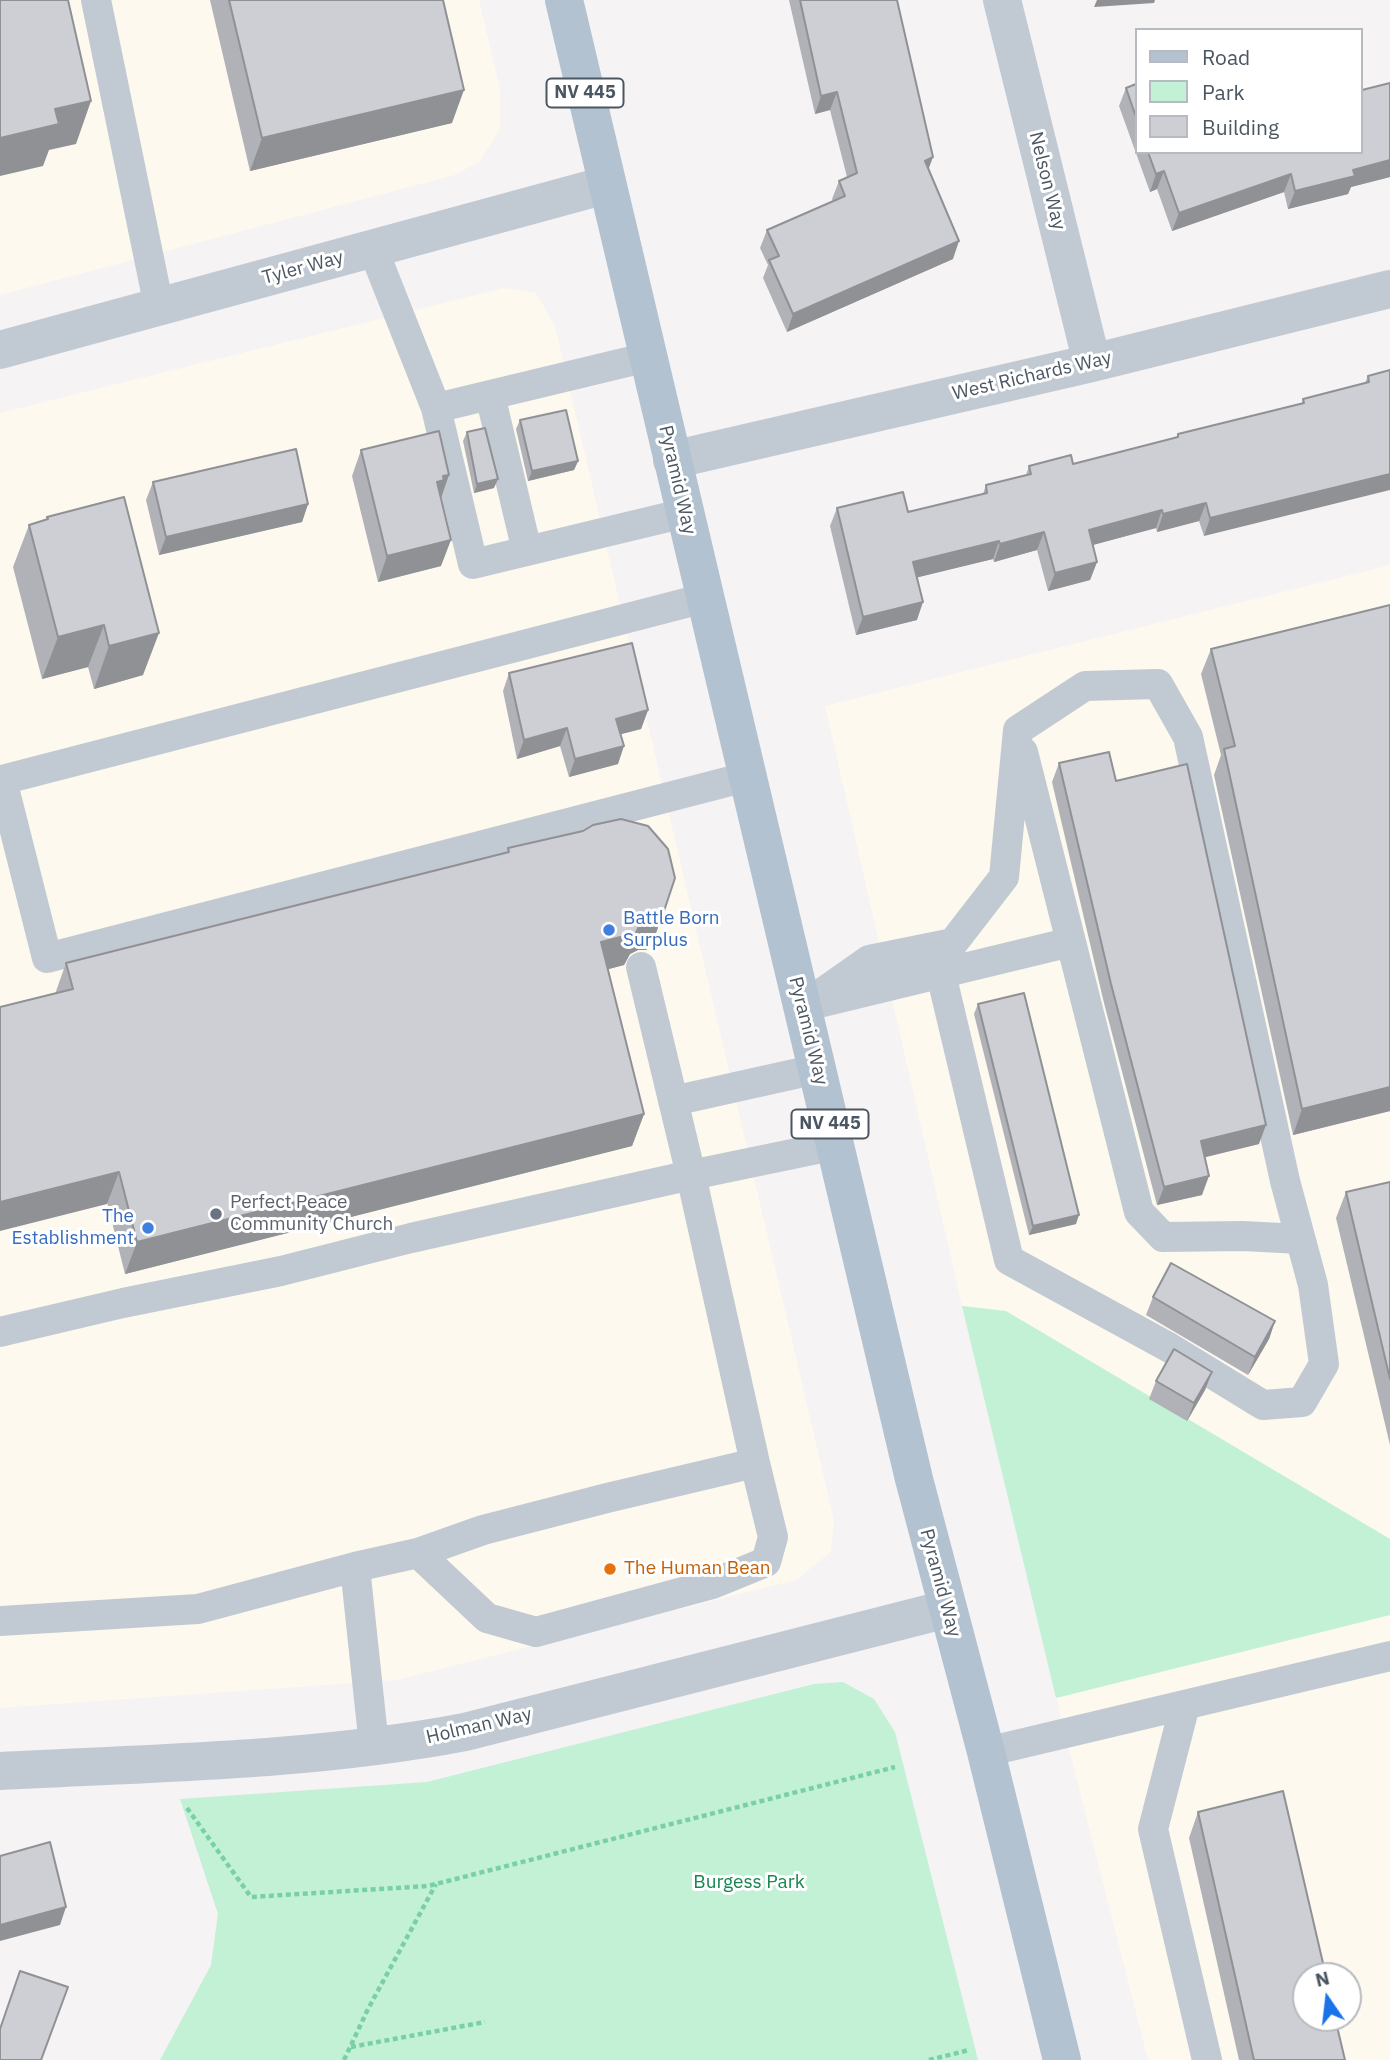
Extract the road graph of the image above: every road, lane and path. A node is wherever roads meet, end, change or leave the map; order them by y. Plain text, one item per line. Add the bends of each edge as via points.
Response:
1 (96, 0) edge
2 (564, 0) edge
3 (1002, 0) edge
4 (606, 185) junction
5 (373, 249) junction
6 (1390, 289) edge
7 (159, 307) junction
8 (0, 350) edge
9 (648, 357) junction
10 (1092, 363) junction
11 (490, 395) junction
12 (436, 408) junction
13 (672, 460) junction
14 (685, 513) junction
15 (527, 551) junction
16 (705, 598) junction
17 (1018, 730) junction
18 (747, 777) junction
19 (1, 780) edge
20 (1071, 942) junction
21 (641, 967) edge
22 (941, 974) junction
23 (802, 1007) junction
24 (817, 1069) junction
25 (673, 1101) junction
26 (836, 1145) junction
27 (691, 1175) junction
28 (1300, 1239) junction
29 (0, 1332) edge
30 (755, 1463) junction
31 (418, 1553) junction
32 (355, 1567) junction
33 (947, 1609) junction
34 (0, 1621) edge
35 (1390, 1656) edge
36 (1185, 1705) junction
37 (374, 1746) junction
38 (986, 1752) junction
39 (895, 1767) dead end
40 (0, 1771) edge
41 (187, 1808) dead end
42 (436, 1884) junction
43 (485, 2022) dead end
44 (350, 2047) junction
45 (969, 2050) dead end
46 (344, 2060) edge
47 (929, 2060) edge
48 (1062, 2060) edge
49 (1207, 2060) edge

1 - 7 lane
2 - 4 main road, Pyramid Way / NV 445
3 - 10 street, Nelson Way
4 - 5 street, Tyler Way
4 - 9 main road, Pyramid Way / NV 445
5 - 7 street, Tyler Way
5 - 12 lane
6 - 10 street, West Richards Way
7 - 8 street, Tyler Way
9 - 11 lane
9 - 13 main road, Pyramid Way / NV 445
10 - 13 street, West Richards Way
11 - 12 lane
11 - 15 lane
12 - 15 lane via 473,564
13 - 14 main road, Pyramid Way / NV 445
14 - 15 lane
14 - 16 main road, Pyramid Way / NV 445
16 - 18 main road, Pyramid Way / NV 445
16 - 19 lane
17 - 20 lane
17 - 23 lane via 1004,877 953,943 869,960
17 - 28 lane via 1085,686 1158,684 1188,737
18 - 19 lane via 47,958
18 - 23 main road, Pyramid Way / NV 445
20 - 22 lane
20 - 28 lane via 1139,1212 1163,1237
21 - 25 lane
22 - 23 lane
22 - 28 lane via 1009,1260 1263,1405 1302,1402 1324,1364 1313,1285
23 - 24 main road, Pyramid Way / NV 445
24 - 25 lane
24 - 26 main road, Pyramid Way / NV 445
25 - 27 lane
26 - 27 lane
26 - 33 main road, Pyramid Way / NV 445
27 - 29 lane
27 - 30 lane
30 - 31 lane via 495,1527
30 - 31 lane via 773,1537 766,1562 712,1584 608,1614 536,1632 487,1618
31 - 32 lane
32 - 34 lane via 198,1609
32 - 37 lane
33 - 37 street, Holman Way via 465,1732
33 - 38 main road, Pyramid Way / NV 445
35 - 36 lane
36 - 38 lane
36 - 49 lane via 1153,1829
37 - 40 street, Holman Way
38 - 48 main road, Pyramid Way / NV 445
39 - 42 path
41 - 42 path via 251,1897
42 - 44 path
43 - 44 path
44 - 46 path
45 - 47 path

